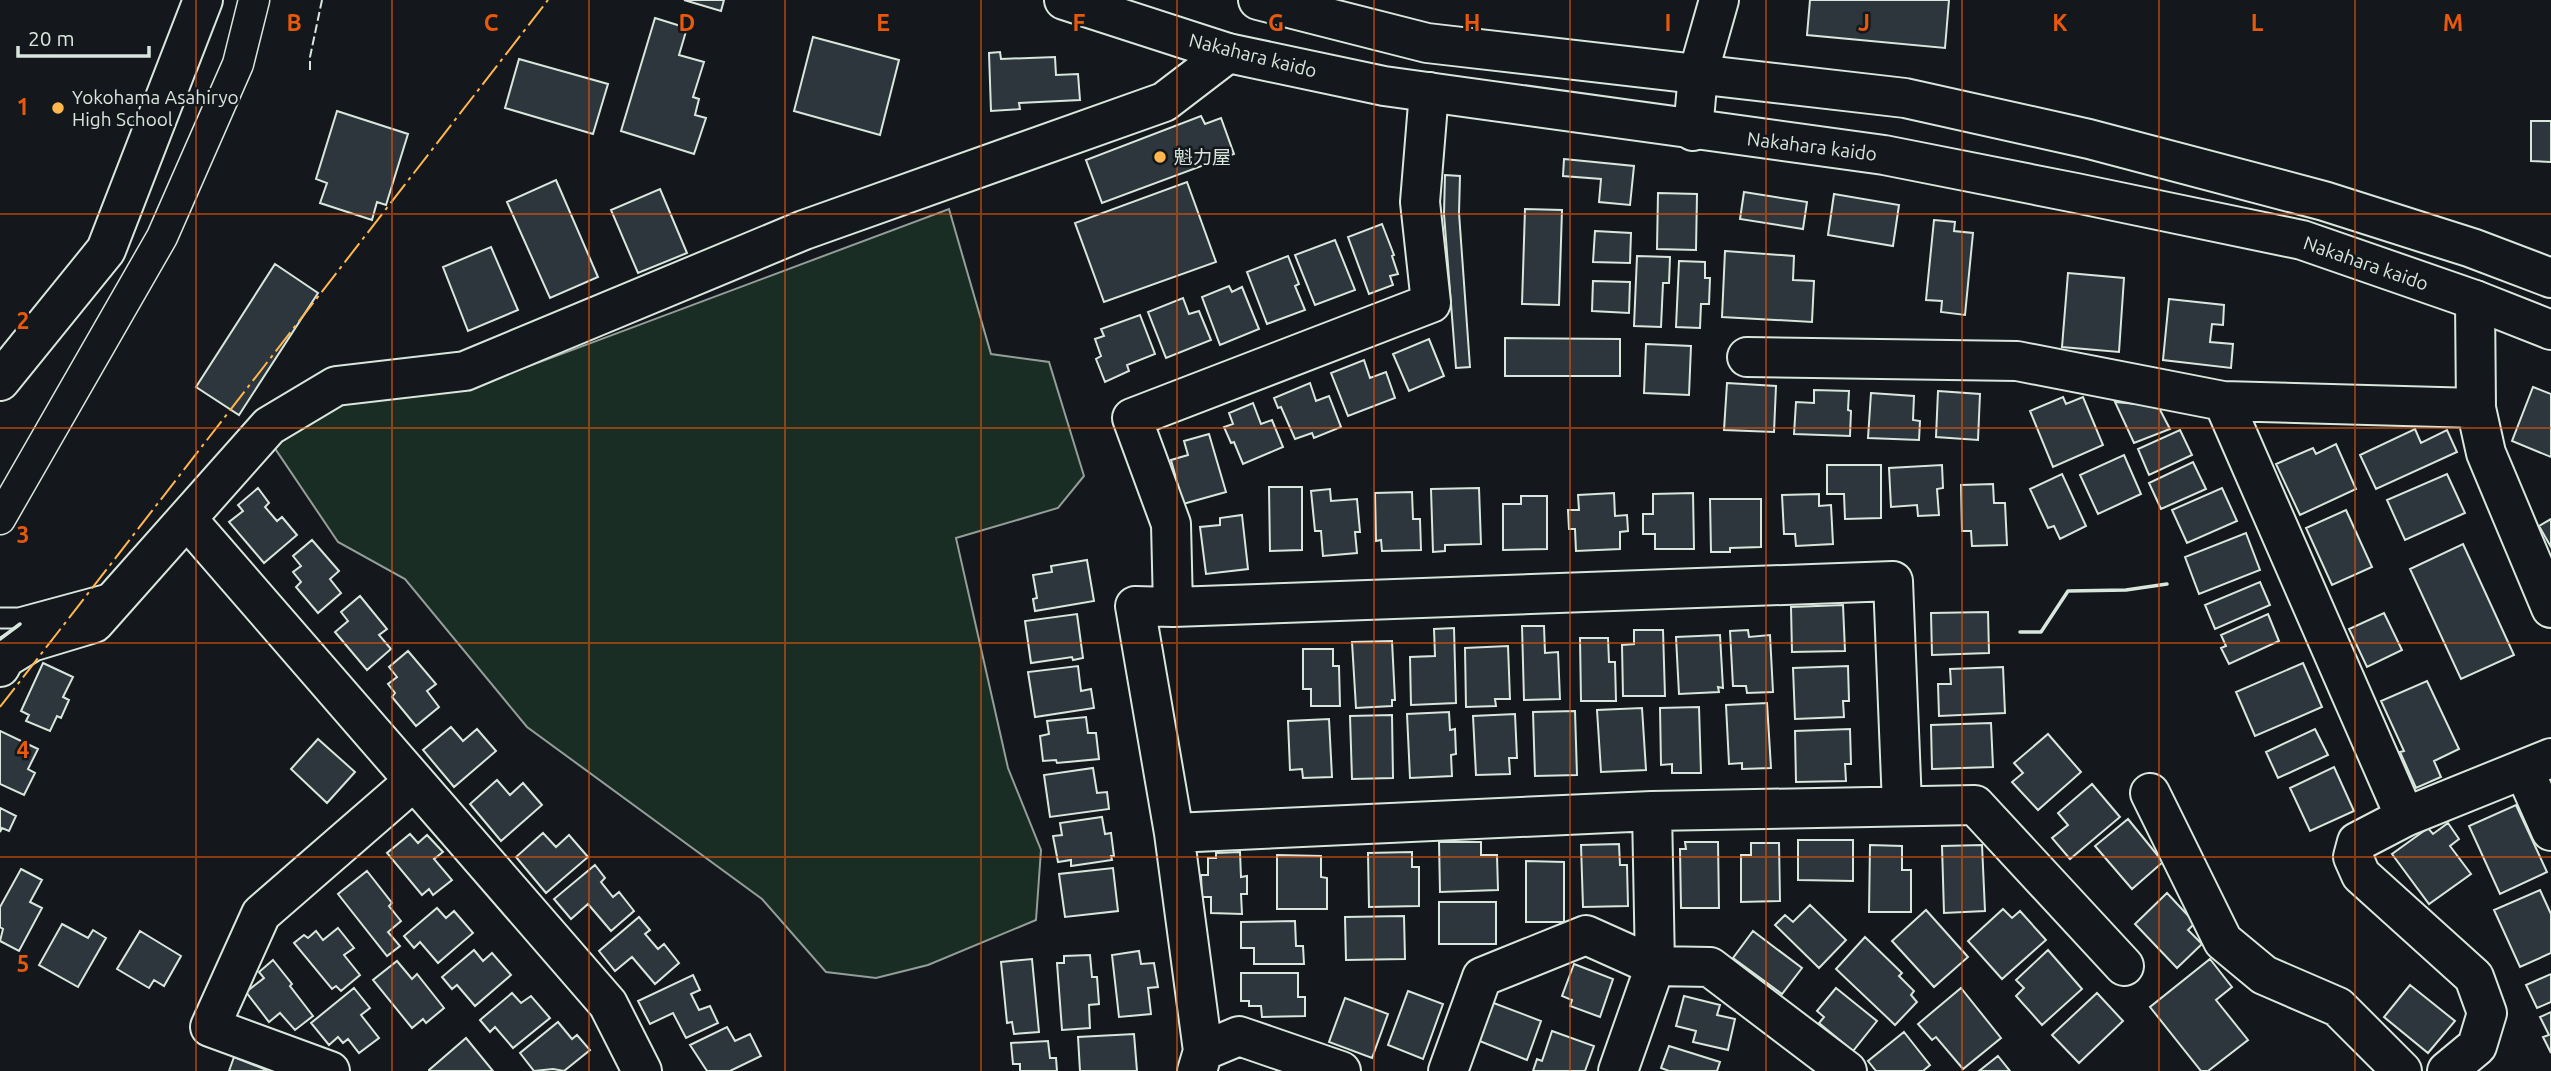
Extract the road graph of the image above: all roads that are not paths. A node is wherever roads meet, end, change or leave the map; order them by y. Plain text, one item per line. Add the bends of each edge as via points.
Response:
1 (203, 0) edge
2 (254, 0) edge
3 (1064, 0) edge
4 (1258, 0) edge
5 (1719, 0) edge
6 (1228, 53) junction
7 (1698, 74) junction
8 (1429, 92) junction
9 (1693, 131) junction
10 (2551, 278) edge
11 (2474, 300) junction
12 (2551, 330) edge
13 (1747, 357) dead end
14 (0, 381) edge
15 (2223, 401) junction
16 (2476, 408) junction
17 (0, 519) edge
18 (187, 519) junction
19 (125, 589) junction
20 (1173, 607) junction
21 (2551, 608) edge
22 (0, 618) edge
23 (0, 667) edge
24 (2537, 764) edge
25 (414, 781) junction
26 (2150, 793) dead end
27 (1902, 805) junction
28 (1652, 811) junction
29 (2405, 817) junction
30 (2551, 831) edge
31 (1174, 833) junction
32 (1656, 965) junction
33 (2124, 966) dead end
34 (1200, 1061) edge
35 (635, 1069) edge
36 (330, 1071) edge
37 (1340, 1071) edge
38 (1448, 1071) edge
39 (1618, 1071) edge
40 (1847, 1071) edge
41 (2402, 1071) edge
42 (2447, 1071) edge

1 - 14 street via 106,250
2 - 17 street via 238,64 162,237
3 - 6 street, Nakahara kaido
4 - 7 street via 1427,43
5 - 7 street
6 - 8 street, Nakahara kaido
6 - 18 street via 1164,102 804,230 465,371 336,386 269,426
7 - 9 street
7 - 10 street via 1905,98 2089,139 2324,201 2472,247
8 - 9 street, Nakahara kaido
8 - 20 street via 1420,202 1431,303 1132,418 1171,524
9 - 11 street, Nakahara kaido via 1884,155 2302,240
11 - 12 street, Nakahara kaido
11 - 16 street
13 - 15 street via 2017,361
15 - 16 street
15 - 29 street
16 - 21 street via 2486,453
18 - 19 street
18 - 25 street
19 - 22 lane via 19,618
19 - 23 street via 94,623 31,642 5,658
20 - 27 street via 1893,581
20 - 31 street via 1135,606
24 - 29 street
24 - 30 street
25 - 35 street via 608,1004
25 - 36 street via 261,914 210,1027
26 - 41 street via 2223,941 2264,975 2338,1007
27 - 28 street
27 - 33 street via 1975,805
28 - 31 street
28 - 32 street
29 - 42 street via 2357,842 2353,857 2361,875 2474,977 2487,1013 2477,1046
31 - 34 street
32 - 38 street via 1586,934 1482,977
32 - 39 street
32 - 40 street via 1710,967
34 - 37 street via 1239,1036

